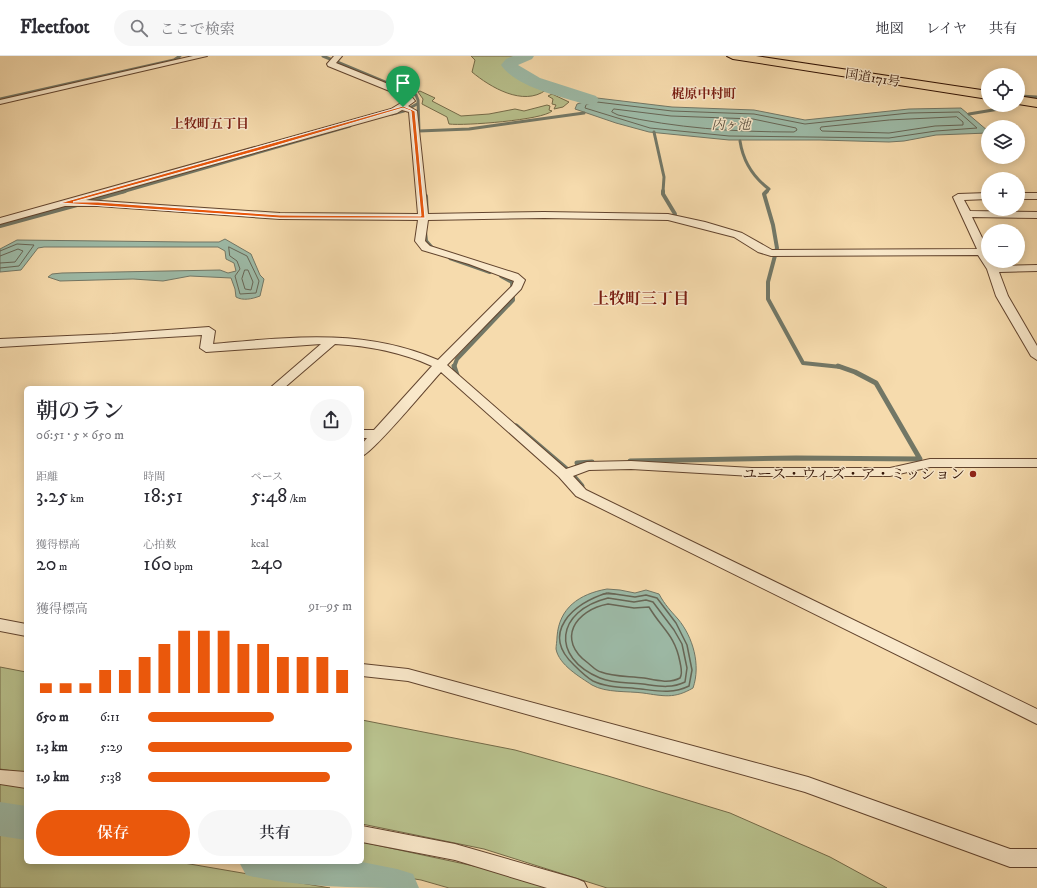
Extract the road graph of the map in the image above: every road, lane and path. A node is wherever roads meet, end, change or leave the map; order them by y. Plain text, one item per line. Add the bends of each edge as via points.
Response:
1 (203, 56) edge
2 (733, 56) edge
3 (338, 57) edge
4 (981, 94) edge
5 (1025, 101) edge
6 (0, 102) edge
7 (1037, 103) edge
8 (403, 107) junction
9 (981, 196) edge
10 (1025, 196) edge
11 (1037, 196) edge
12 (63, 203) junction
13 (967, 214) junction
14 (1037, 215) edge
15 (423, 217) junction
16 (0, 221) edge
17 (981, 246) edge
18 (981, 252) edge
19 (1037, 268) edge
20 (992, 269) joint
21 (333, 340) junction
22 (0, 343) edge
23 (1037, 356) edge
24 (440, 365) junction
25 (278, 386) edge
26 (364, 434) edge
27 (379, 434) junction
28 (364, 450) edge
29 (1037, 463) edge
30 (564, 474) junction
31 (0, 625) edge
32 (24, 630) edge
33 (364, 670) edge
34 (1037, 717) edge
35 (0, 776) edge
36 (24, 780) edge
37 (364, 834) edge
38 (1037, 858) edge
39 (577, 888) edge

1 - 6 street
2 - 4 highway, 国道171号
3 - 8 street via 331,64 408,96 411,101
5 - 7 highway
8 - 12 street
8 - 15 street via 413,111
9 - 13 street via 958,197
10 - 11 street
12 - 15 street via 98,203 280,216
12 - 16 street
13 - 14 street
13 - 17 street
15 - 18 street via 668,217 738,235 771,253
15 - 24 street via 420,241 426,248 480,264 520,280 518,287
19 - 20 street
20 - 23 street via 1002,296
21 - 22 street via 206,348 208,331
21 - 24 street via 398,348 421,355
21 - 25 street
24 - 27 street
24 - 30 street
26 - 27 street
27 - 28 street
29 - 30 street via 930,463 890,472 752,472 587,466
30 - 34 street via 581,493
31 - 32 street
33 - 38 street via 408,675 808,785 1010,858
35 - 36 street
37 - 39 street via 455,852

